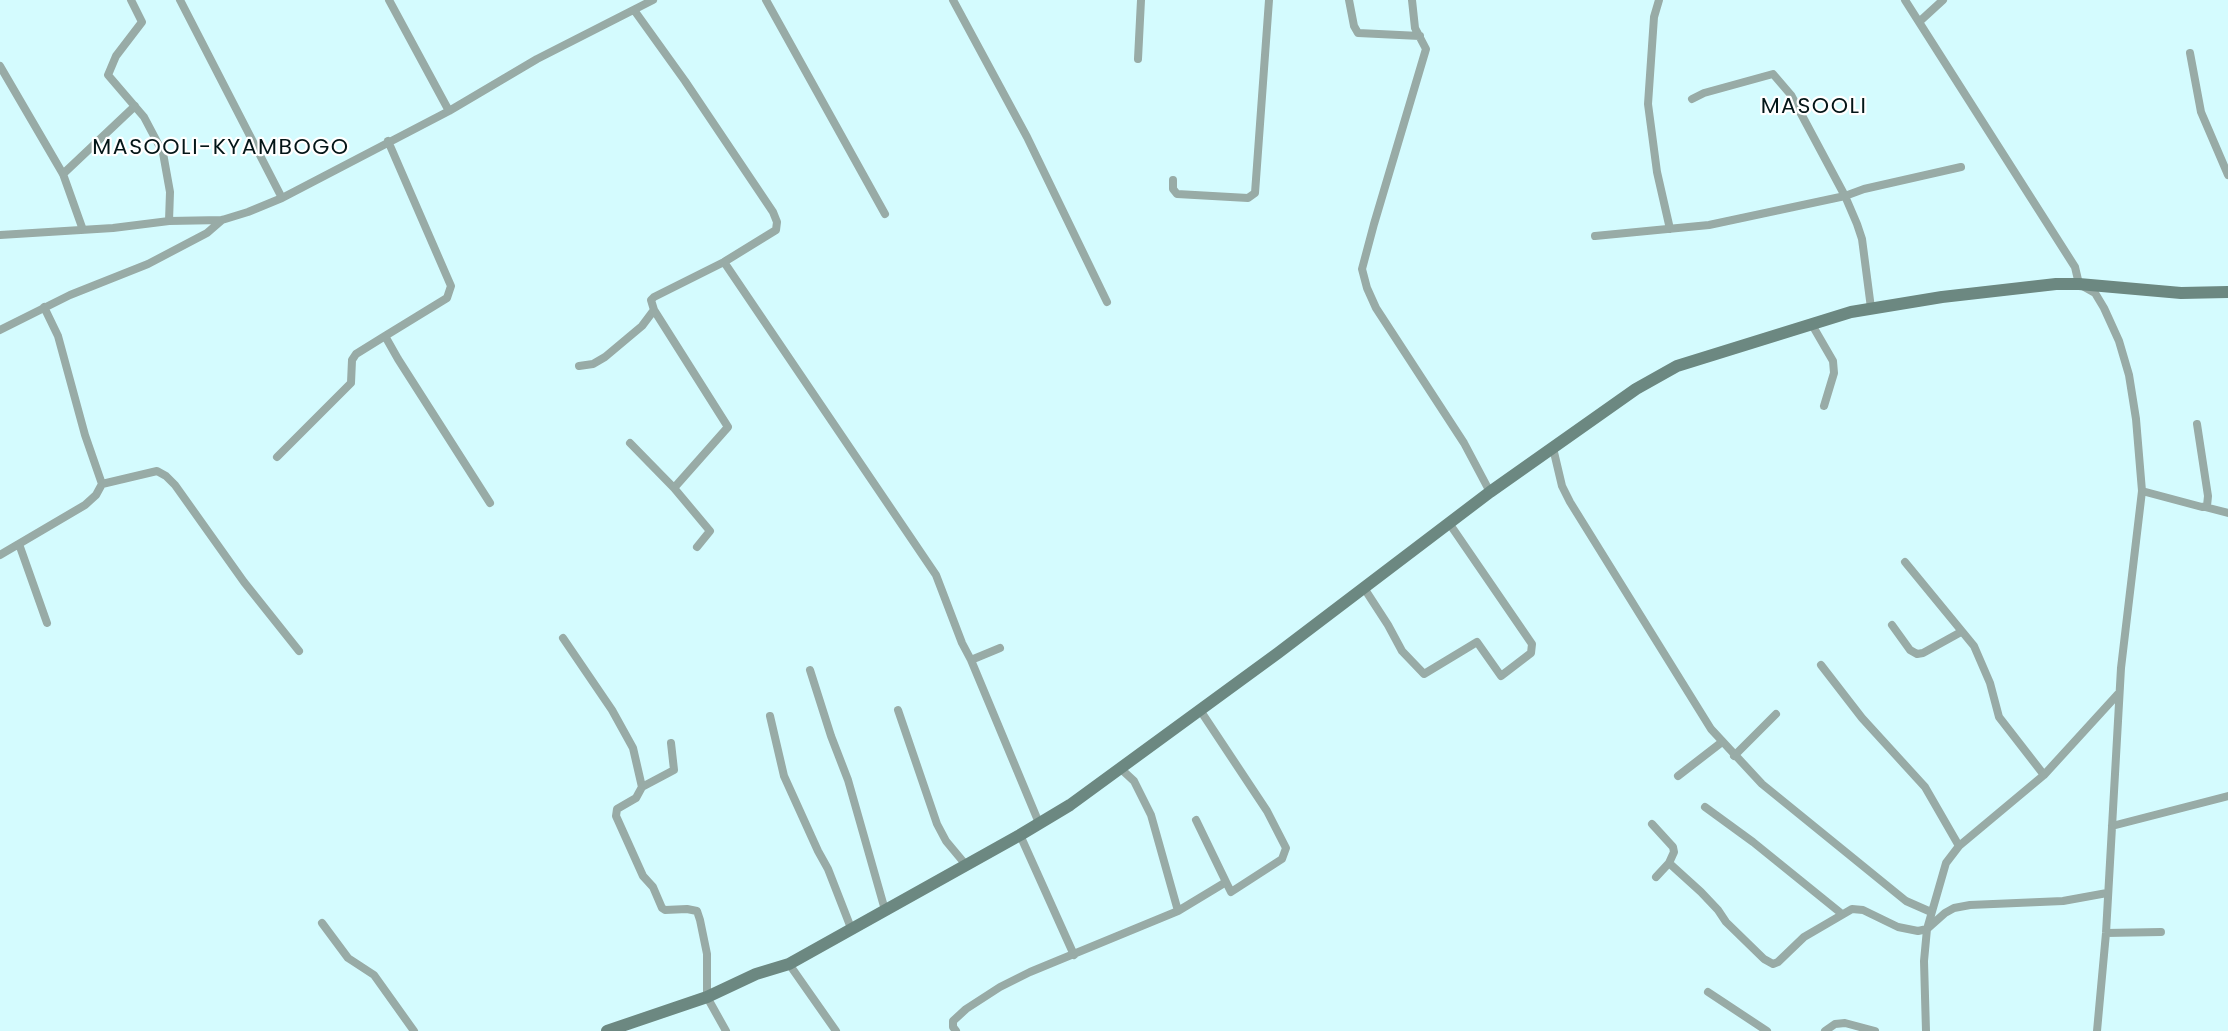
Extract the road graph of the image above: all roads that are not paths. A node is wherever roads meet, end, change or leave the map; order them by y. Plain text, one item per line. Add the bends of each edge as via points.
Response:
1 (131, 0) edge
2 (180, 0) edge
3 (389, 0) edge
4 (653, 0) edge
5 (766, 0) edge
6 (953, 0) edge
7 (1141, 0) edge
8 (1269, 0) edge
9 (1349, 0) edge
10 (1412, 0) edge
11 (1659, 0) edge
12 (1905, 0) edge
13 (1943, 0) edge
14 (639, 6) edge
15 (1919, 22) junction
16 (1420, 36) junction
17 (2190, 53) dead end
18 (1138, 59) dead end
19 (0, 66) edge
20 (1692, 99) dead end
21 (135, 106) junction
22 (449, 111) junction
23 (388, 141) junction
24 (1961, 167) dead end
25 (63, 174) junction
26 (2228, 175) edge
27 (1173, 180) dead end
28 (1845, 196) junction
29 (282, 198) junction
30 (885, 214) dead end
31 (222, 220) junction
32 (169, 221) junction
33 (1670, 229) junction
34 (83, 230) junction
35 (0, 235) edge
36 (1595, 236) dead end
37 (724, 262) junction
38 (2079, 284) junction
39 (2228, 292) edge
40 (1107, 302) dead end
41 (44, 307) junction
42 (1871, 308) junction
43 (654, 310) junction
44 (1811, 323) junction
45 (0, 330) edge
46 (385, 336) junction
47 (579, 366) dead end
48 (1824, 406) dead end
49 (2197, 424) dead end
50 (630, 443) dead end
51 (1553, 448) junction
52 (277, 457) dead end
53 (102, 484) junction
54 (674, 488) junction
55 (2142, 491) junction
56 (1490, 492) junction
57 (490, 503) dead end
58 (2205, 507) junction
59 (2228, 513) edge
60 (1449, 523) junction
61 (19, 544) junction
62 (697, 547) dead end
63 (0, 555) edge
64 (1905, 562) dead end
65 (1364, 588) junction
66 (46, 623) dead end
67 (1892, 625) dead end
68 (1961, 632) junction
69 (563, 638) dead end
70 (1000, 648) dead end
71 (299, 651) dead end
72 (971, 660) junction
73 (1821, 665) dead end
74 (810, 670) dead end
75 (2119, 694) junction
76 (898, 710) dead end
77 (1200, 710) junction
78 (1776, 714) dead end
79 (770, 716) dead end
80 (1722, 742) junction
81 (671, 743) dead end
82 (1734, 756) junction
83 (1121, 769) junction
84 (2044, 775) junction
85 (1678, 776) dead end
86 (642, 787) junction
87 (2228, 796) edge
88 (1705, 807) dead end
89 (1196, 820) dead end
90 (1039, 823) junction
91 (1652, 824) dead end
92 (2112, 826) junction
93 (1020, 835) junction
94 (1959, 846) junction
95 (1669, 863) junction
96 (966, 865) junction
97 (1656, 877) dead end
98 (1226, 882) junction
99 (2107, 893) junction
100 (885, 910) junction
101 (1178, 911) junction
102 (1931, 912) junction
103 (1842, 914) junction
104 (322, 923) dead end
105 (851, 928) junction
106 (1927, 929) junction
107 (2161, 932) dead end
108 (2106, 933) junction
109 (1074, 955) junction
110 (789, 964) junction
111 (1708, 992) dead end
112 (707, 998) junction
113 (414, 1031) edge
114 (607, 1031) edge
115 (726, 1031) edge
116 (836, 1031) edge
117 (956, 1031) edge
118 (1767, 1031) edge
119 (1825, 1031) edge
120 (1875, 1031) edge
121 (1926, 1031) edge
122 (2097, 1031) edge

1 - 21 street via 142,22 116,56 108,75
2 - 29 street
3 - 22 street
4 - 14 street
5 - 30 street
6 - 40 street via 1027,138
7 - 18 street
8 - 27 street via 1254,193 1248,198 1177,194
9 - 16 street via 1358,33
10 - 16 street via 1415,28
11 - 33 street via 1654,17 1648,104
12 - 15 street
13 - 15 street
14 - 22 street via 537,58
14 - 37 street via 777,218 776,230
15 - 38 street via 2075,267
16 - 56 street via 1426,49 1424,61 1362,269 1377,308 1464,442
17 - 26 street via 2201,112
19 - 25 street
20 - 28 street via 1773,74 1791,95
21 - 25 street
21 - 32 street via 163,153 170,192
22 - 23 street
23 - 29 street
23 - 46 street via 451,286 447,298
24 - 28 street
25 - 34 street
28 - 33 street via 1709,225
28 - 42 street via 1862,239
29 - 31 street
31 - 32 street
31 - 41 street via 207,233 148,264
32 - 34 street
33 - 36 street
34 - 35 street
37 - 43 street via 654,297
37 - 72 street via 936,575
38 - 39 street via 2181,293
38 - 42 street
38 - 55 street via 2095,293 2119,341 2136,419
41 - 45 street
41 - 53 street via 58,336
42 - 44 street
43 - 47 street via 642,326 605,357 594,364
43 - 54 street via 728,427
44 - 48 street via 1833,361 1834,373
44 - 51 street via 1671,370 1636,389
46 - 52 street via 356,354 351,383
46 - 57 street
49 - 58 street via 2208,496
50 - 54 street
51 - 56 street
51 - 80 street via 1570,502
53 - 61 street via 85,505
53 - 71 street via 157,471 166,476
54 - 62 street via 710,531
55 - 58 street
55 - 75 street
56 - 60 street
58 - 59 street
60 - 65 street
60 - 65 street via 1532,645 1531,653 1501,676 1477,642 1424,674 1402,651
61 - 63 street
61 - 66 street
64 - 68 street
65 - 77 street
67 - 68 street via 1917,654
68 - 84 street via 1978,652 1999,717
69 - 86 street via 633,748
70 - 72 street
72 - 90 street
73 - 94 street via 1862,718 1925,787
74 - 100 street via 848,780
75 - 84 street
75 - 92 street
76 - 96 street via 937,824
77 - 83 street
77 - 98 street via 1267,811 1286,848 1282,859 1232,892
78 - 82 street
79 - 105 street via 784,776
80 - 82 street
80 - 85 street
81 - 86 street via 674,770
82 - 102 street via 1762,784 1906,901
83 - 90 street
83 - 101 street via 1134,781 1151,815
84 - 94 street
86 - 112 street via 636,798 617,809 616,816 662,908 697,911 707,954
87 - 92 street
88 - 103 street
89 - 98 street
90 - 93 street
91 - 95 street via 1673,848
92 - 99 street
93 - 96 street
93 - 109 street
94 - 102 street via 1946,863
95 - 97 street
95 - 103 street via 1773,964 1804,937
96 - 100 street
98 - 101 street
99 - 106 street via 2063,901 1954,908
99 - 108 street
100 - 105 street
101 - 109 street
102 - 106 street
103 - 106 street via 1857,909 1898,927
104 - 113 street via 348,958 374,975
105 - 110 street
106 - 121 street
107 - 108 street
108 - 122 street
109 - 117 street via 1030,972 981,998 953,1021
110 - 112 street via 756,974
110 - 116 street
111 - 118 street
112 - 114 street
112 - 115 street
119 - 120 street via 1845,1023

